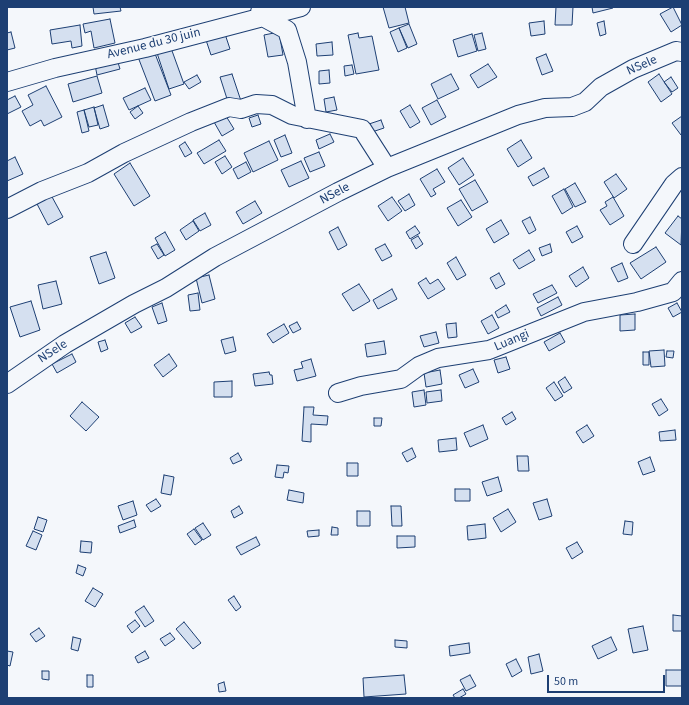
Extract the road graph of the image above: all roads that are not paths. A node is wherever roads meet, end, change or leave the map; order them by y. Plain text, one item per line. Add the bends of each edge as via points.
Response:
1 (301, 7) edge
2 (260, 12) edge
3 (682, 52) edge
4 (7, 82) edge
5 (307, 119) junction
6 (387, 168) junction
7 (682, 176) edge
8 (7, 209) edge
9 (633, 244) dead end
10 (682, 281) edge
11 (7, 384) edge
12 (338, 394) dead end

1 - 2 street, Avenue du 30 juin
2 - 4 street, Avenue du 30 juin via 145,48 55,68
2 - 5 street via 287,30 297,62
3 - 6 street, NSele via 676,51 633,69 601,87 585,102 572,107 545,108 518,115
5 - 6 street via 362,129
5 - 8 street via 272,105 256,104 241,109 229,107 124,152 88,173 42,191
6 - 11 street, NSele via 215,257 166,288 65,344
7 - 9 street
10 - 12 street, Luangi via 673,292 584,312 489,350 438,358 401,379 361,386

